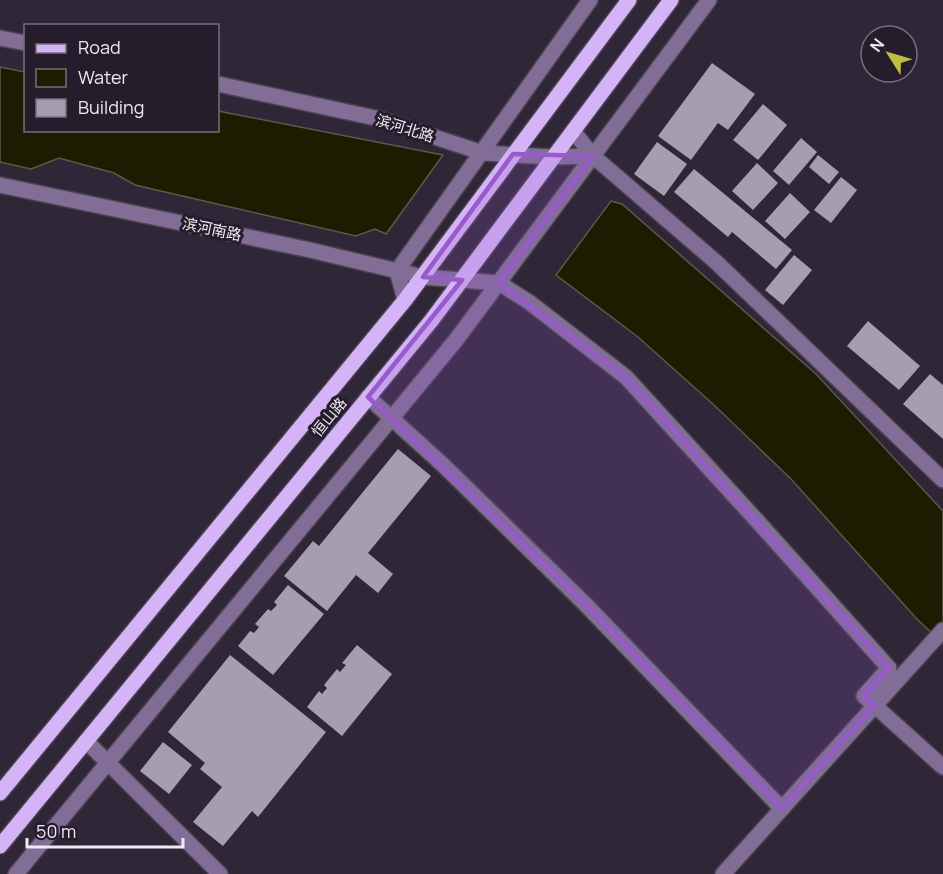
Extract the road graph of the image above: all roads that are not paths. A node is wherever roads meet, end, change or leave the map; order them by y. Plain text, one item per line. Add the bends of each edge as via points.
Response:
1 (590, 0) edge
2 (629, 0) edge
3 (671, 0) edge
4 (709, 0) edge
5 (0, 38) edge
6 (24, 43) edge
7 (219, 84) edge
8 (573, 131) junction
9 (483, 153) junction
10 (513, 154) junction
11 (593, 156) junction
12 (552, 157) junction
13 (0, 185) edge
14 (397, 271) junction
15 (423, 277) junction
16 (462, 280) junction
17 (499, 283) junction
18 (405, 300) junction
19 (368, 397) junction
20 (391, 418) junction
21 (943, 480) edge
22 (943, 630) edge
23 (875, 705) junction
24 (86, 741) junction
25 (108, 763) junction
26 (943, 767) edge
27 (0, 793) edge
28 (782, 809) junction
29 (0, 846) edge
30 (16, 874) edge
31 (220, 874) edge
32 (723, 874) edge

1 - 9 street
2 - 10 main road, 恒山路
3 - 8 main road, 恒山路
4 - 11 street
5 - 6 street
7 - 9 street, 滨河北路 via 380,119
8 - 11 street
8 - 12 main road, 恒山路
9 - 10 street, 滨河北路
9 - 14 street
10 - 12 street, 滨河北路
10 - 15 main road, 恒山路
11 - 12 street, 滨河北路
11 - 17 street
11 - 21 street via 716,262
12 - 16 main road, 恒山路
13 - 14 street, 滨河南路
14 - 15 street, 滨河南路
14 - 18 street
15 - 16 street, 滨河南路
15 - 18 main road, 恒山路
16 - 17 street, 滨河南路
16 - 19 main road, 恒山路
17 - 20 street
17 - 23 street via 626,377 883,660 889,668 864,696
18 - 27 main road, 恒山路
19 - 20 street
19 - 24 main road, 恒山路
20 - 25 street
20 - 28 street via 586,605
22 - 23 street
23 - 26 street
23 - 28 street
24 - 25 street
24 - 29 main road, 恒山路
25 - 30 street
25 - 31 street
28 - 32 street

